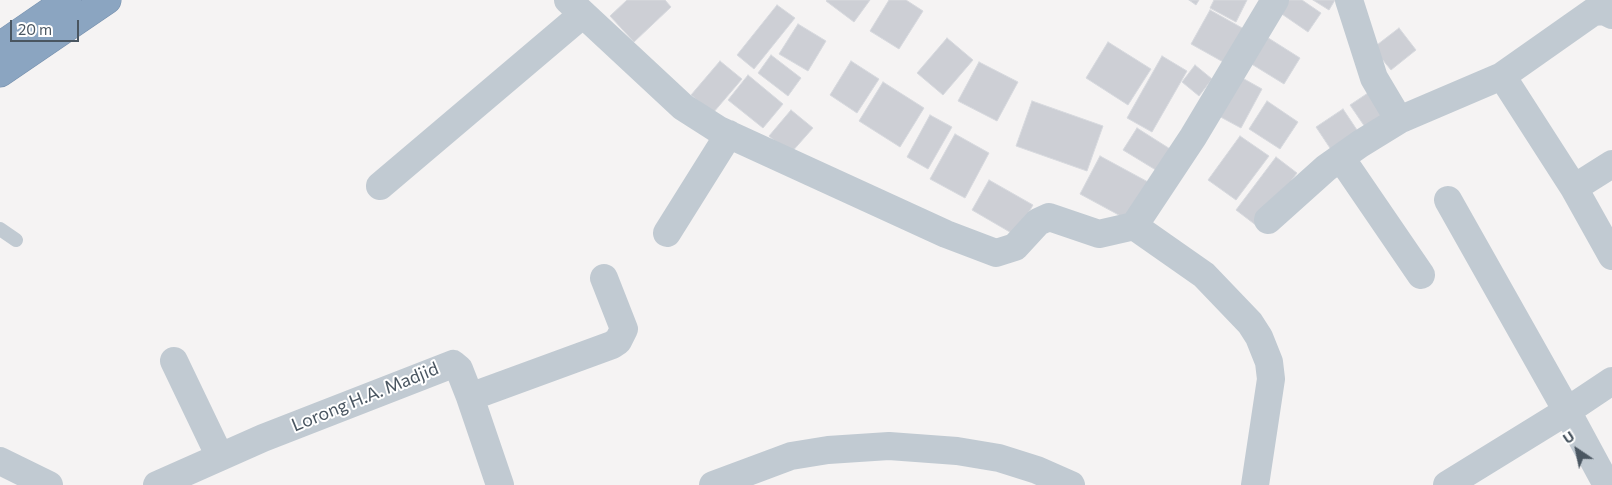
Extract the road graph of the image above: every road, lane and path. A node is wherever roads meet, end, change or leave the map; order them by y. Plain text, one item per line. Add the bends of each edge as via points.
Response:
1 (67, 0) edge
2 (107, 0) edge
3 (1274, 0) edge
4 (1350, 0) edge
5 (575, 7) edge
6 (1612, 15) edge
7 (0, 46) edge
8 (0, 73) edge
9 (1502, 76) junction
10 (1399, 120) junction
11 (729, 134) junction
12 (1341, 158) junction
13 (1612, 164) edge
14 (380, 186) dead end
15 (1574, 188) junction
16 (1448, 200) dead end
17 (1268, 220) dead end
18 (1134, 226) junction
19 (0, 229) edge
20 (667, 233) dead end
21 (16, 240) dead end
22 (1612, 256) edge
23 (1421, 275) dead end
24 (604, 278) dead end
25 (174, 361) dead end
26 (1612, 381) edge
27 (470, 397) junction
28 (1567, 411) junction
29 (220, 457) junction
30 (0, 461) edge
31 (49, 485) edge
32 (157, 485) edge
33 (500, 485) edge
34 (713, 485) edge
35 (1071, 485) edge
36 (1255, 485) edge
37 (1447, 485) edge
38 (1607, 485) edge

1 - 7 highway
2 - 8 highway
3 - 18 street via 1193,137
4 - 10 street via 1374,78
5 - 11 street via 683,107
5 - 14 street
6 - 9 street via 1604,11 1593,12
9 - 10 street
9 - 15 street
10 - 12 street
11 - 18 street via 946,234 996,253 1015,247 1038,222 1049,217 1092,233
11 - 20 street
12 - 17 street
12 - 23 street
13 - 15 street
15 - 22 street
16 - 28 street
18 - 36 street via 1204,275 1250,323 1259,337 1269,362 1271,379
19 - 21 lane
24 - 27 street via 624,330 618,341
25 - 29 street
26 - 28 street
27 - 29 street, Lorong H.A. Madjid via 459,369 451,364
27 - 33 street, Lorong H.A. Madjid
28 - 37 street
28 - 38 street
29 - 32 street, Lorong H.A. Madjid
30 - 31 street
34 - 35 street via 791,456 889,446 999,458

